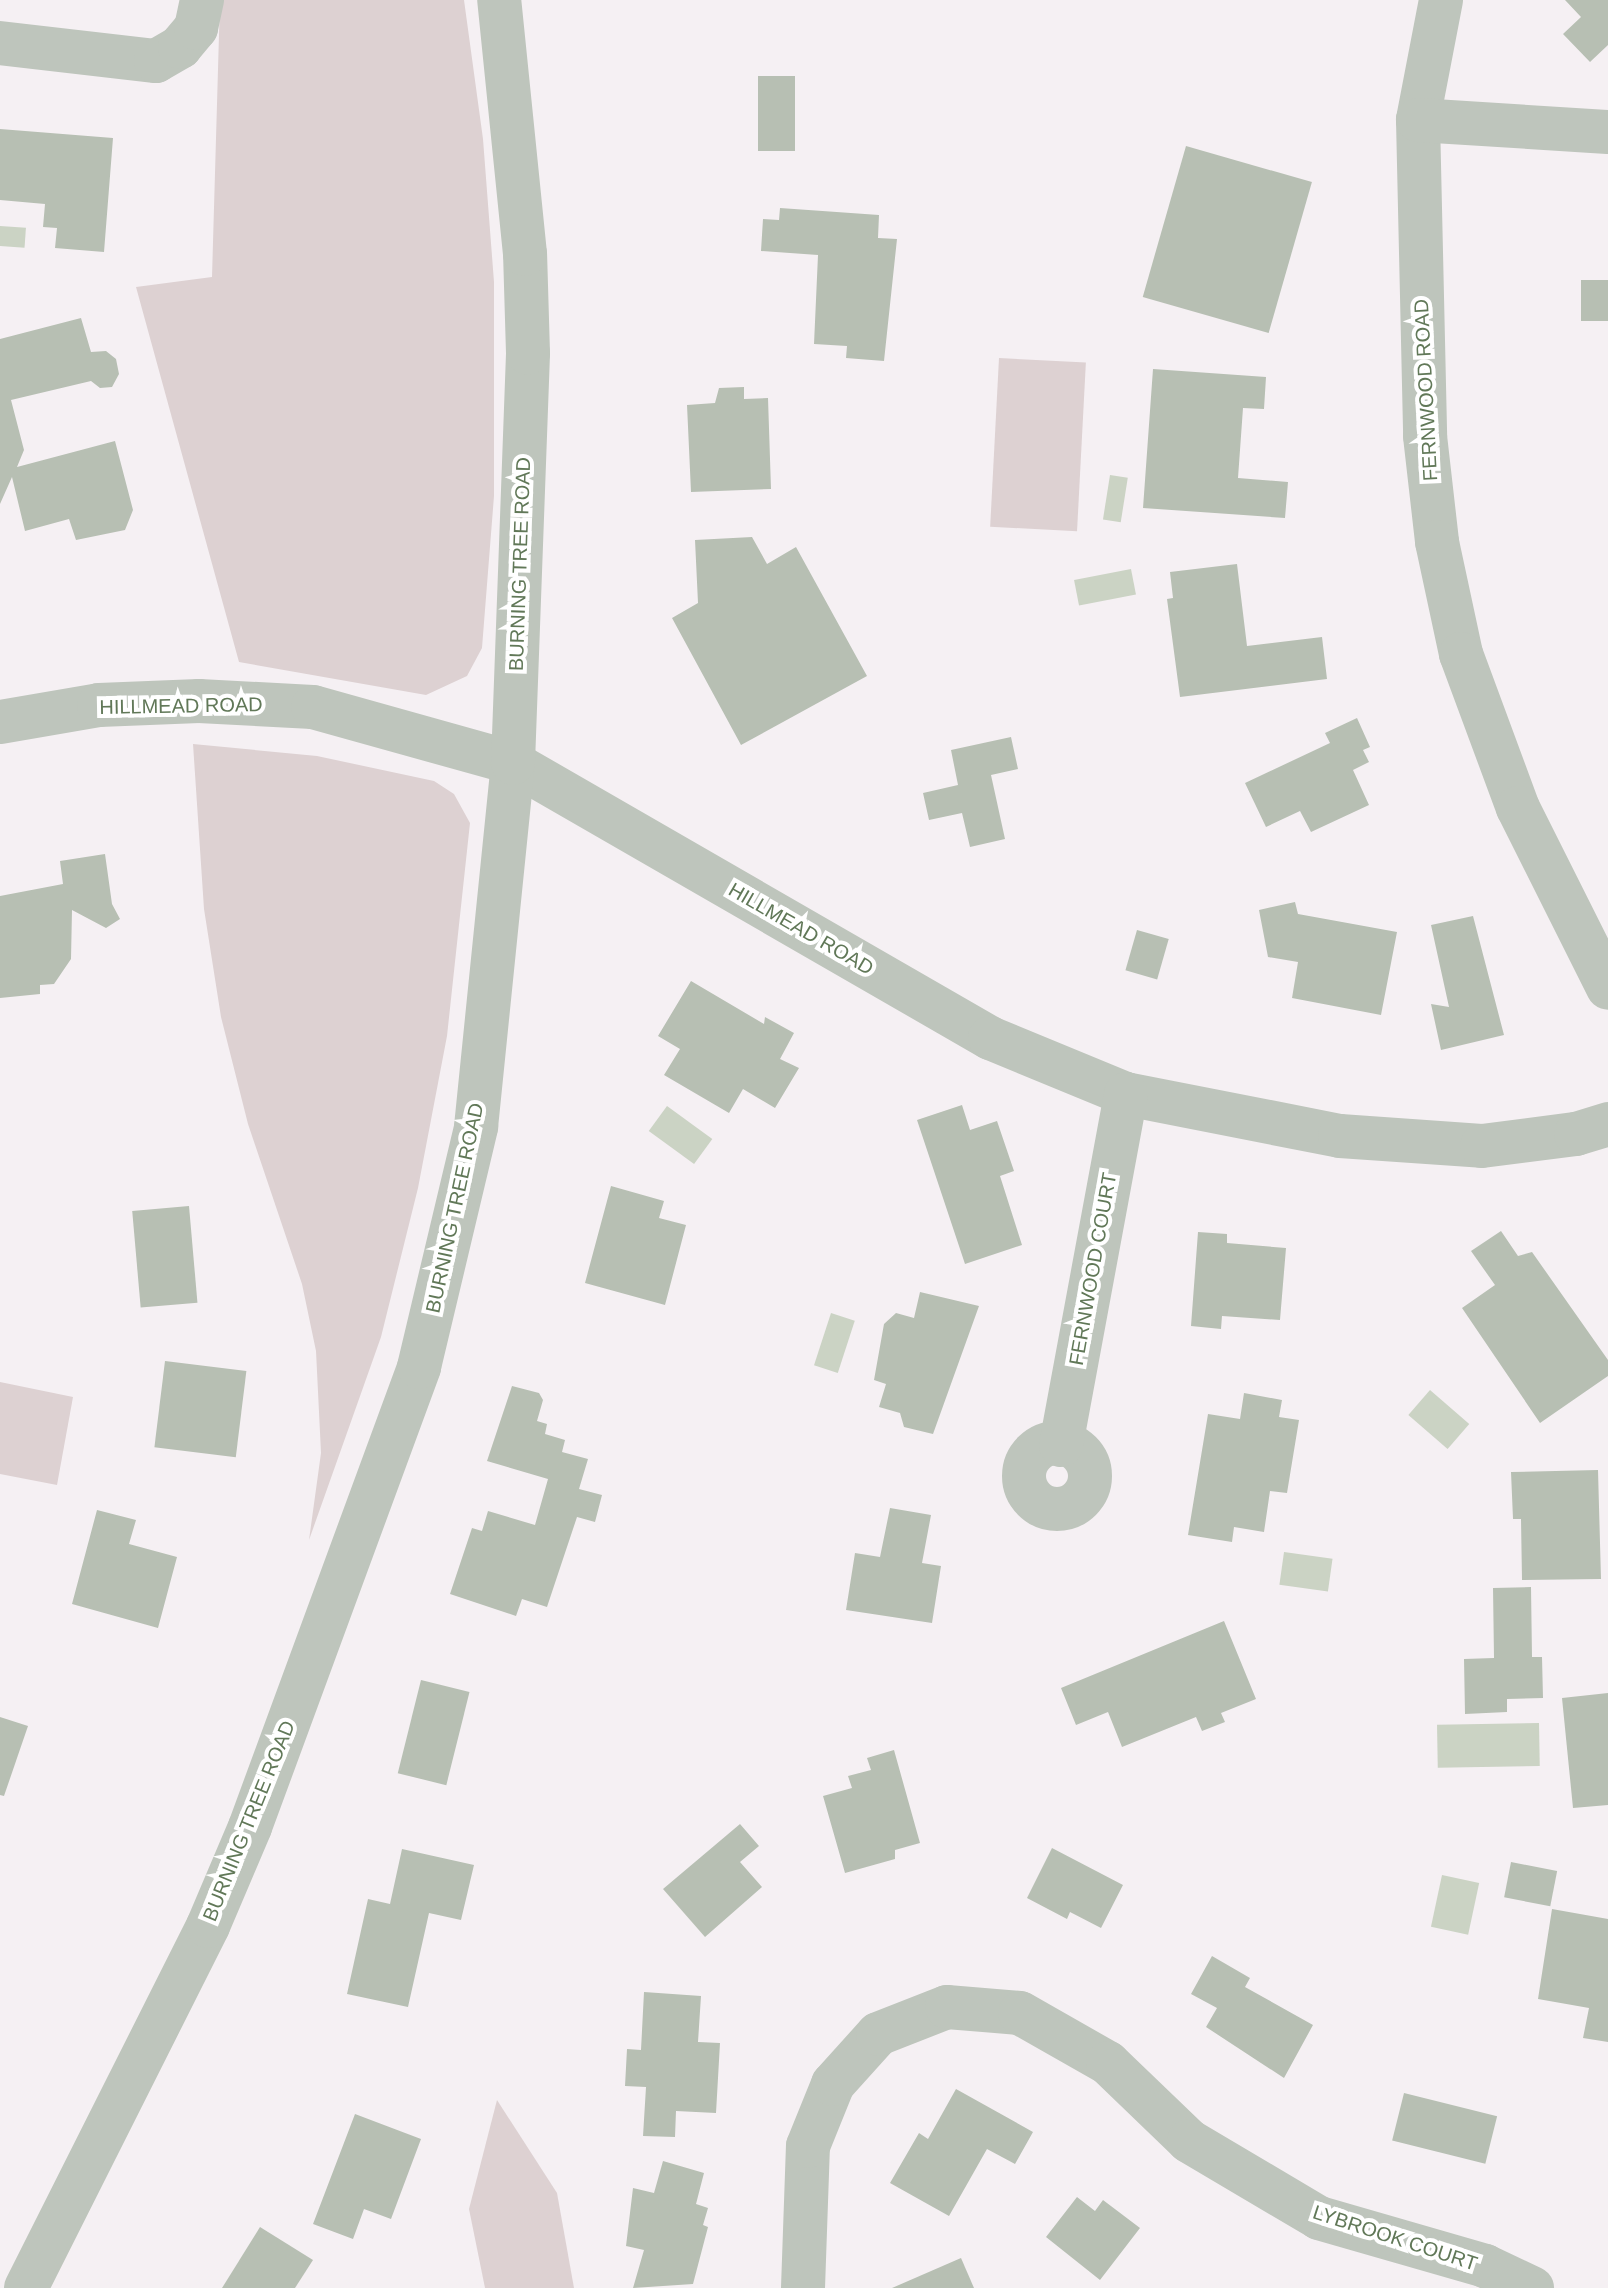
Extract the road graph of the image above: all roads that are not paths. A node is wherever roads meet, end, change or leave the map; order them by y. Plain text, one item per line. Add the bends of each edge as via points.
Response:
1 (202, 0) edge
2 (499, 0) edge
3 (1441, 0) edge
4 (0, 43) edge
5 (1418, 120) junction
6 (1608, 132) edge
7 (0, 722) edge
8 (513, 763) junction
9 (1608, 988) edge
10 (1126, 1094) junction
11 (1608, 1124) edge
12 (1061, 1445) dead end
13 (26, 2288) edge
14 (803, 2288) edge
15 (1532, 2288) edge

1 - 4 street via 196,28 180,47 156,61
2 - 8 street, BURNING TREE ROAD via 525,254 528,353
3 - 5 street, FERNWOOD ROAD
5 - 6 street
5 - 9 street, FERNWOOD ROAD via 1425,436 1437,542 1461,654 1518,808
7 - 8 street, HILLMEAD ROAD via 99,705 199,701 313,707
8 - 10 street, HILLMEAD ROAD via 990,1038
8 - 13 street, BURNING TREE ROAD via 476,1127 419,1367 250,1827 208,1926
10 - 11 street, HILLMEAD ROAD via 1340,1136 1482,1146 1576,1134
10 - 12 street, FERNWOOD COURT
14 - 15 street, LYBROOK COURT via 808,2146 833,2084 878,2034 947,2007 1020,2013 1108,2063 1189,2141 1319,2218 1485,2266

